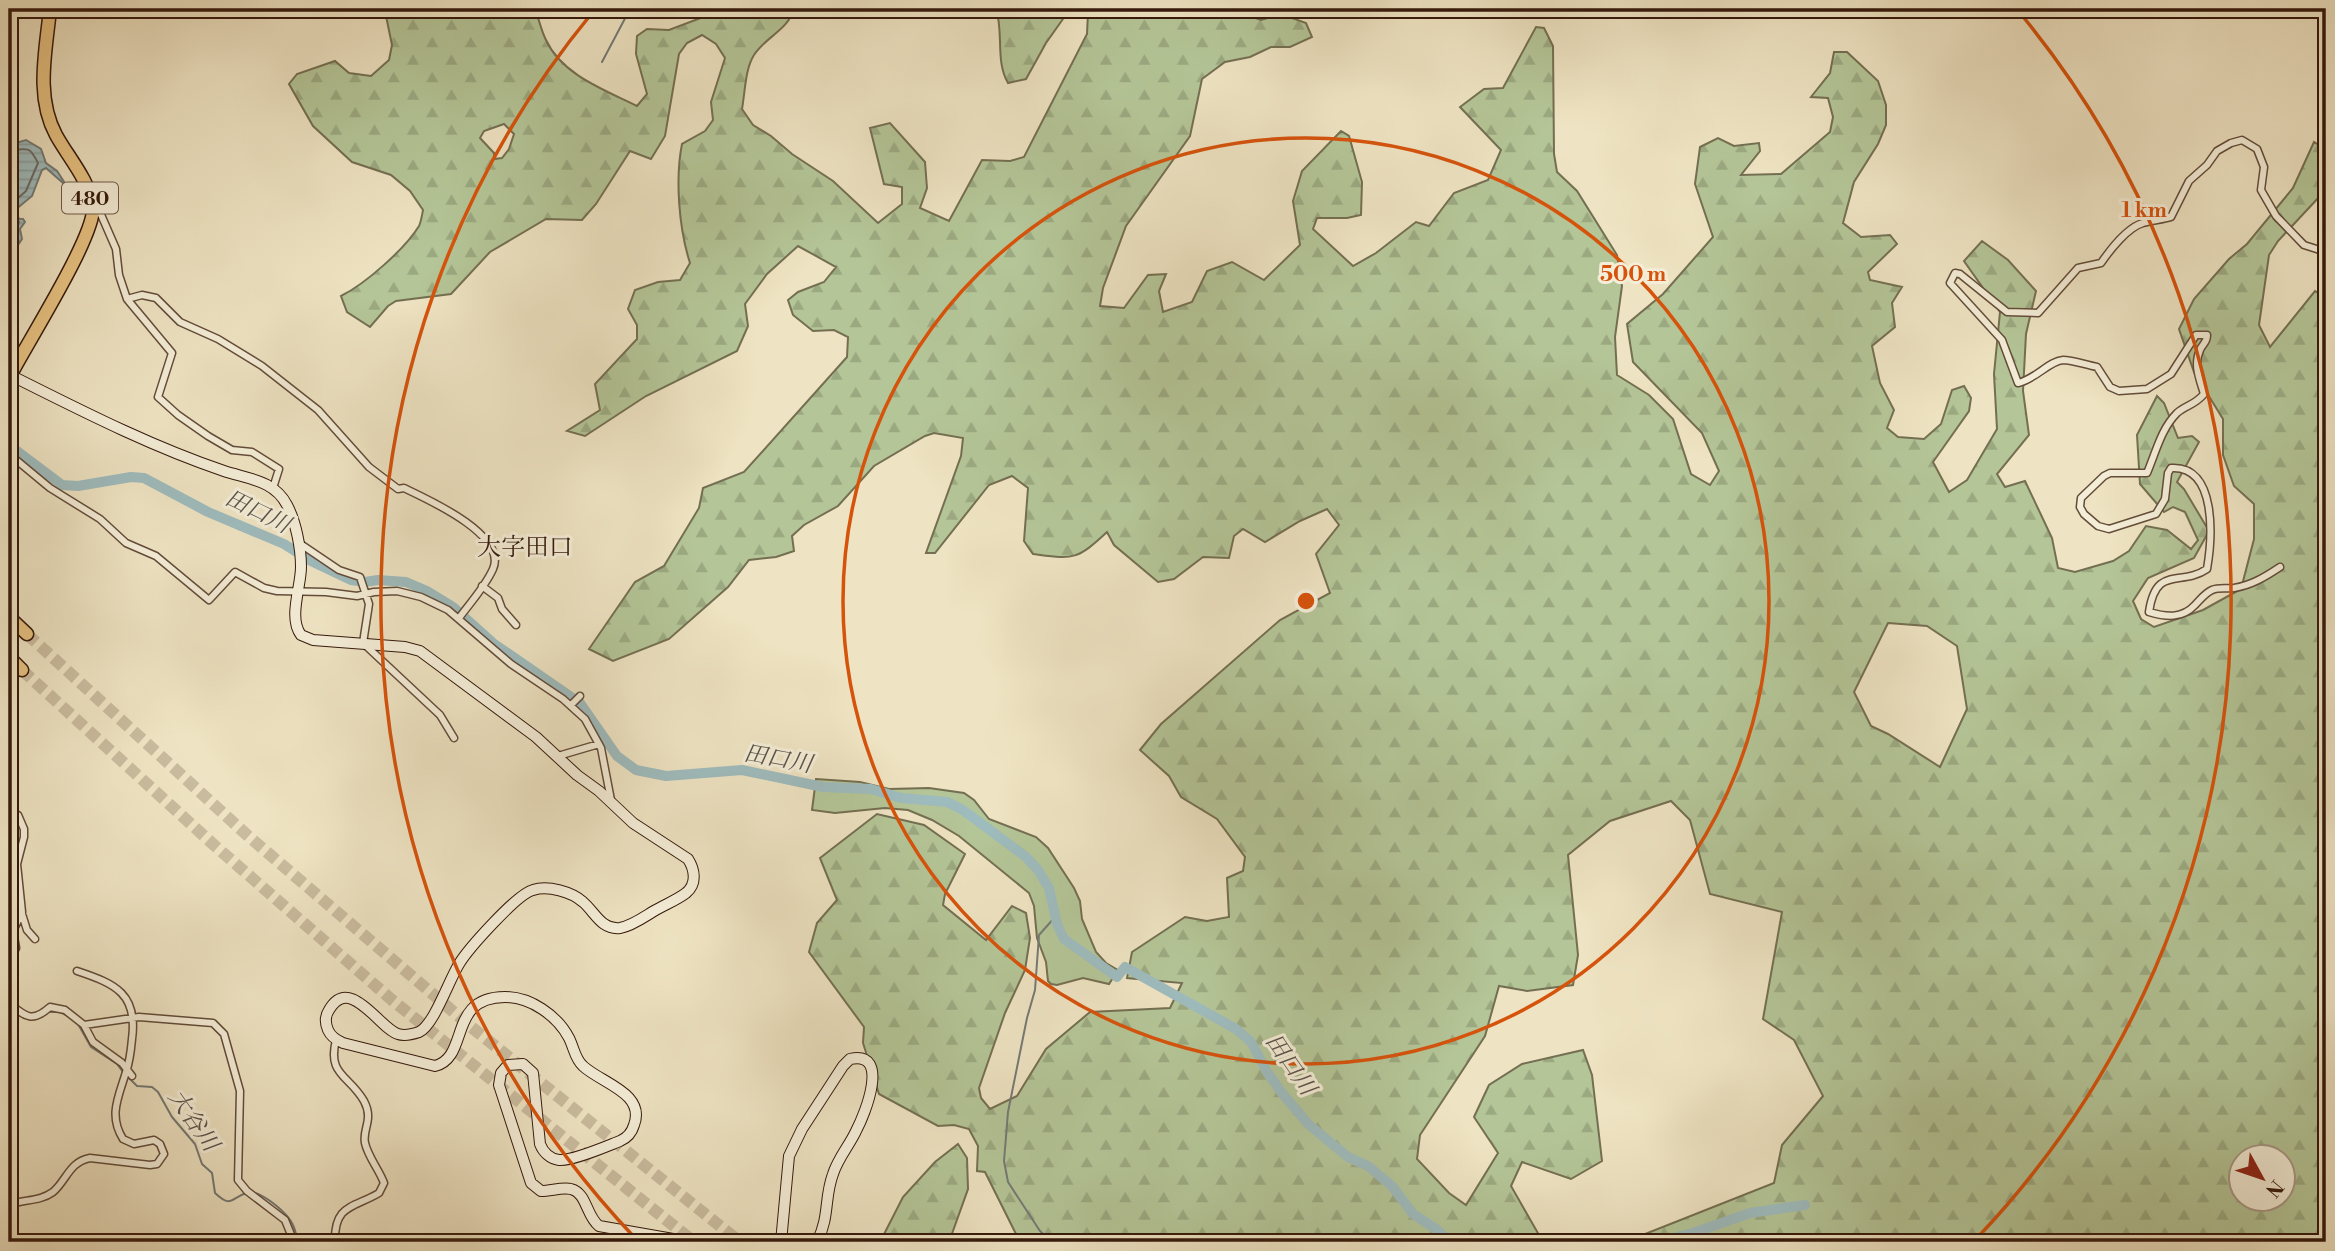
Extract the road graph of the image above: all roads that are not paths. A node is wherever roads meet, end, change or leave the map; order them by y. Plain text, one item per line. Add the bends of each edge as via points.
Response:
1 (50, 9) edge
2 (93, 207) junction
3 (2326, 251) edge
4 (127, 299) junction
5 (9, 377) edge
6 (9, 454) edge
7 (273, 488) junction
8 (298, 546) junction
9 (2280, 567) dead end
10 (482, 586) junction
11 (365, 591) junction
12 (299, 592) junction
13 (9, 617) edge
14 (459, 618) junction
15 (516, 625) dead end
16 (23, 631) tunnel mouth
17 (363, 643) junction
18 (579, 696) dead end
19 (572, 705) junction
20 (454, 738) dead end
21 (599, 744) junction
22 (558, 756) junction
23 (611, 802) junction
24 (9, 812) edge
25 (22, 912) junction
26 (35, 939) dead end
27 (9, 962) edge
28 (77, 971) dead end
29 (9, 1003) edge
30 (132, 1017) junction
31 (84, 1025) junction
32 (336, 1040) junction
33 (127, 1068) junction
34 (132, 1076) dead end
35 (9, 1205) edge
36 (294, 1242) edge
37 (335, 1242) edge
38 (690, 1242) edge
39 (781, 1242) edge
40 (817, 1242) edge

1 - 2 highway, 480 via 43,77 46,110
2 - 4 street via 99,210 116,249
2 - 5 highway, 480 via 80,250
3 - 9 street via 2304,245 2276,216 2261,190 2264,167 2256,149 2242,141 2217,151 2189,181 2171,217 2141,223 2113,245 2101,263 2078,268 2038,313 2007,312 1960,274 1955,273 1950,283 2002,340 2018,383 2063,360 2096,367 2110,387 2119,391 2147,389 2171,374 2196,335 2207,335 2197,369 2204,394 2197,403 2178,411 2164,430 2147,473 2104,476 2081,499 2080,507 2098,526 2109,529 2156,514 2165,499 2171,468 2186,471 2199,481 2209,502 2207,569 2155,589 2149,612 2169,618 2190,610 2214,589 2252,584
4 - 7 street via 172,352 158,397 208,436 232,450 251,452 279,469
4 - 10 street via 156,298 180,322 234,347 318,410 369,467 398,489 456,514 487,540 495,556
5 - 7 street via 122,430
6 - 12 street via 126,543 156,555 207,599 235,572 264,588
7 - 8 street via 289,510
8 - 11 street via 361,578
8 - 12 street
10 - 14 street
10 - 15 street via 498,598
11 - 12 street via 358,596
11 - 14 street via 405,593
11 - 17 street via 369,610
12 - 17 street via 296,626 303,637
13 - 16 highway
14 - 19 street via 512,664
17 - 20 street via 440,715
17 - 22 street via 420,651
18 - 19 street
19 - 21 street
21 - 22 street
21 - 23 street
22 - 23 street
23 - 32 street via 688,859 694,877 687,891 617,928 601,922 573,895 532,890 467,952 424,1029 395,1033 362,1003 344,1000 335,1003 327,1015 327,1029
24 - 25 street via 18,815 24,829 17,864
25 - 26 street
25 - 27 street via 13,931 16,948
28 - 30 street via 121,992 132,1007
29 - 31 street via 34,1017 50,1007 65,1010
30 - 31 street
30 - 33 street
30 - 36 street via 219,1027 240,1091 238,1180 285,1220
31 - 33 street via 93,1042
32 - 37 street via 334,1063 363,1099 368,1118 365,1143 384,1183 379,1193 345,1210
32 - 38 street via 439,1065 453,1054 461,1026 475,1007 496,997 531,1002 561,1027 581,1064 629,1098 636,1115 623,1140 554,1159 540,1144 533,1073 523,1063 508,1065 499,1085 531,1183 541,1191 576,1191 599,1226
33 - 34 street
33 - 35 street via 114,1119 129,1143 154,1140 160,1144 161,1161 150,1165 83,1159 50,1194
39 - 40 street via 793,1146 842,1066 861,1058 870,1063 873,1072 867,1101 832,1175 826,1220

